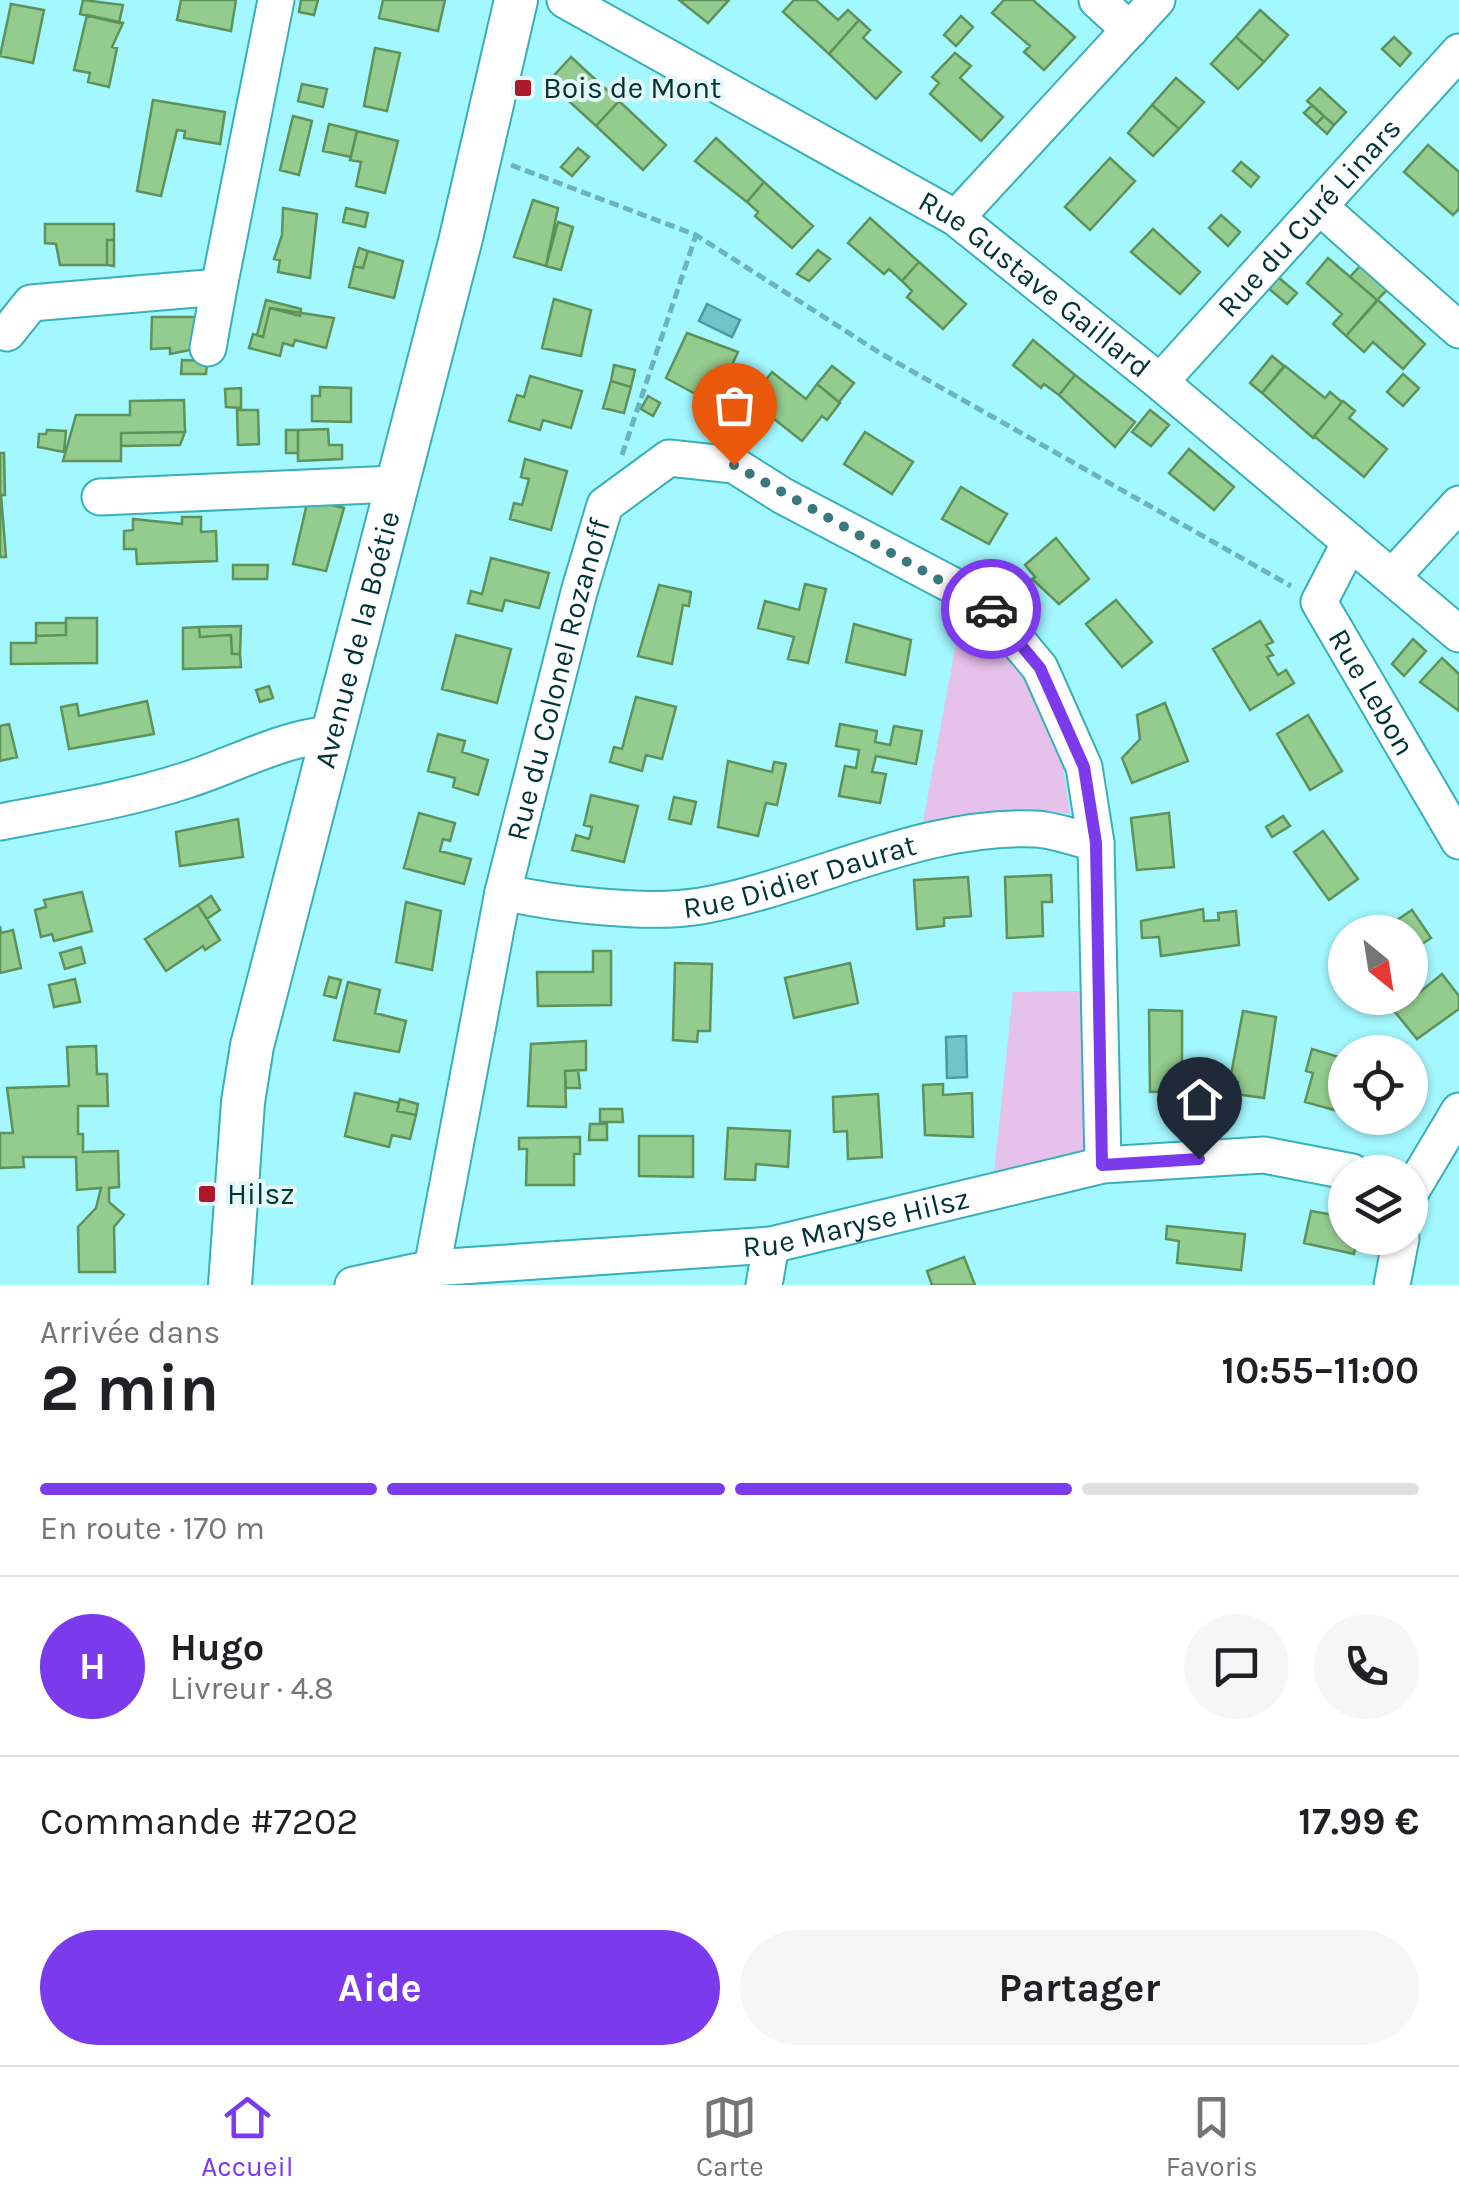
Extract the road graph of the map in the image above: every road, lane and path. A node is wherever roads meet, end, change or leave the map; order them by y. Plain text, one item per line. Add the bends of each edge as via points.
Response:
1 (276, 0) edge
2 (516, 0) edge
3 (565, 0) edge
4 (1097, 0) edge
5 (1157, 0) edge
6 (1130, 30) junction
7 (1459, 52) edge
8 (480, 154) junction
9 (1319, 206) junction
10 (956, 218) junction
11 (696, 235) junction
12 (220, 287) junction
13 (1459, 330) edge
14 (8, 333) dead end
15 (208, 348) dead end
16 (1160, 382) junction
17 (395, 484) junction
18 (100, 497) dead end
19 (1459, 504) edge
20 (605, 505) junction
21 (1350, 542) junction
22 (1392, 577) junction
23 (1319, 602) junction
24 (1459, 634) edge
25 (332, 734) junction
26 (0, 822) edge
27 (1459, 842) edge
28 (1096, 843) junction
29 (503, 892) junction
30 (1459, 1111) edge
31 (1428, 1159) edge
32 (1102, 1165) junction
33 (1328, 1167) edge
34 (770, 1245) junction
35 (1398, 1255) edge
36 (432, 1268) junction
37 (230, 1285) edge
38 (353, 1285) edge
39 (764, 1285) edge
40 (1392, 1285) edge

1 - 12 street
2 - 8 main road, Avenue de la Boétie
3 - 10 street, Rue Gustave Gaillard
4 - 6 street
5 - 6 street
6 - 10 street
7 - 9 street, Rue du Curé Linars
8 - 11 path
8 - 17 main road, Avenue de la Boétie
9 - 13 street
9 - 16 street, Rue du Curé Linars
10 - 16 street, Rue Gustave Gaillard
11 - 20 path
11 - 23 path via 880,353
12 - 14 street via 30,303
12 - 15 street
16 - 21 street, Rue Gustave Gaillard
17 - 18 street
17 - 25 main road, Avenue de la Boétie
19 - 22 street
20 - 28 street, Rue du Colonel Rozanoff via 669,458 734,465 986,603 1040,668 1084,767
20 - 29 street, Rue du Colonel Rozanoff
21 - 22 street, Rue Gustave Gaillard
21 - 23 street, Rue Lebon
22 - 24 street, Rue Gustave Gaillard
23 - 27 street, Rue Lebon
25 - 26 street via 270,747 156,788
25 - 37 main road, Avenue de la Boétie via 252,1046
28 - 29 street, Rue Didier Daurat via 1037,829 922,841 698,907 558,904
28 - 32 street, Rue du Colonel Rozanoff
29 - 36 street, Rue du Colonel Rozanoff
30 - 31 street
32 - 33 street, Rue Maryse Hilsz via 1264,1155
32 - 34 street, Rue Maryse Hilsz
34 - 36 street, Rue Maryse Hilsz
34 - 39 street
35 - 40 street
36 - 38 street, Rue Maryse Hilsz

